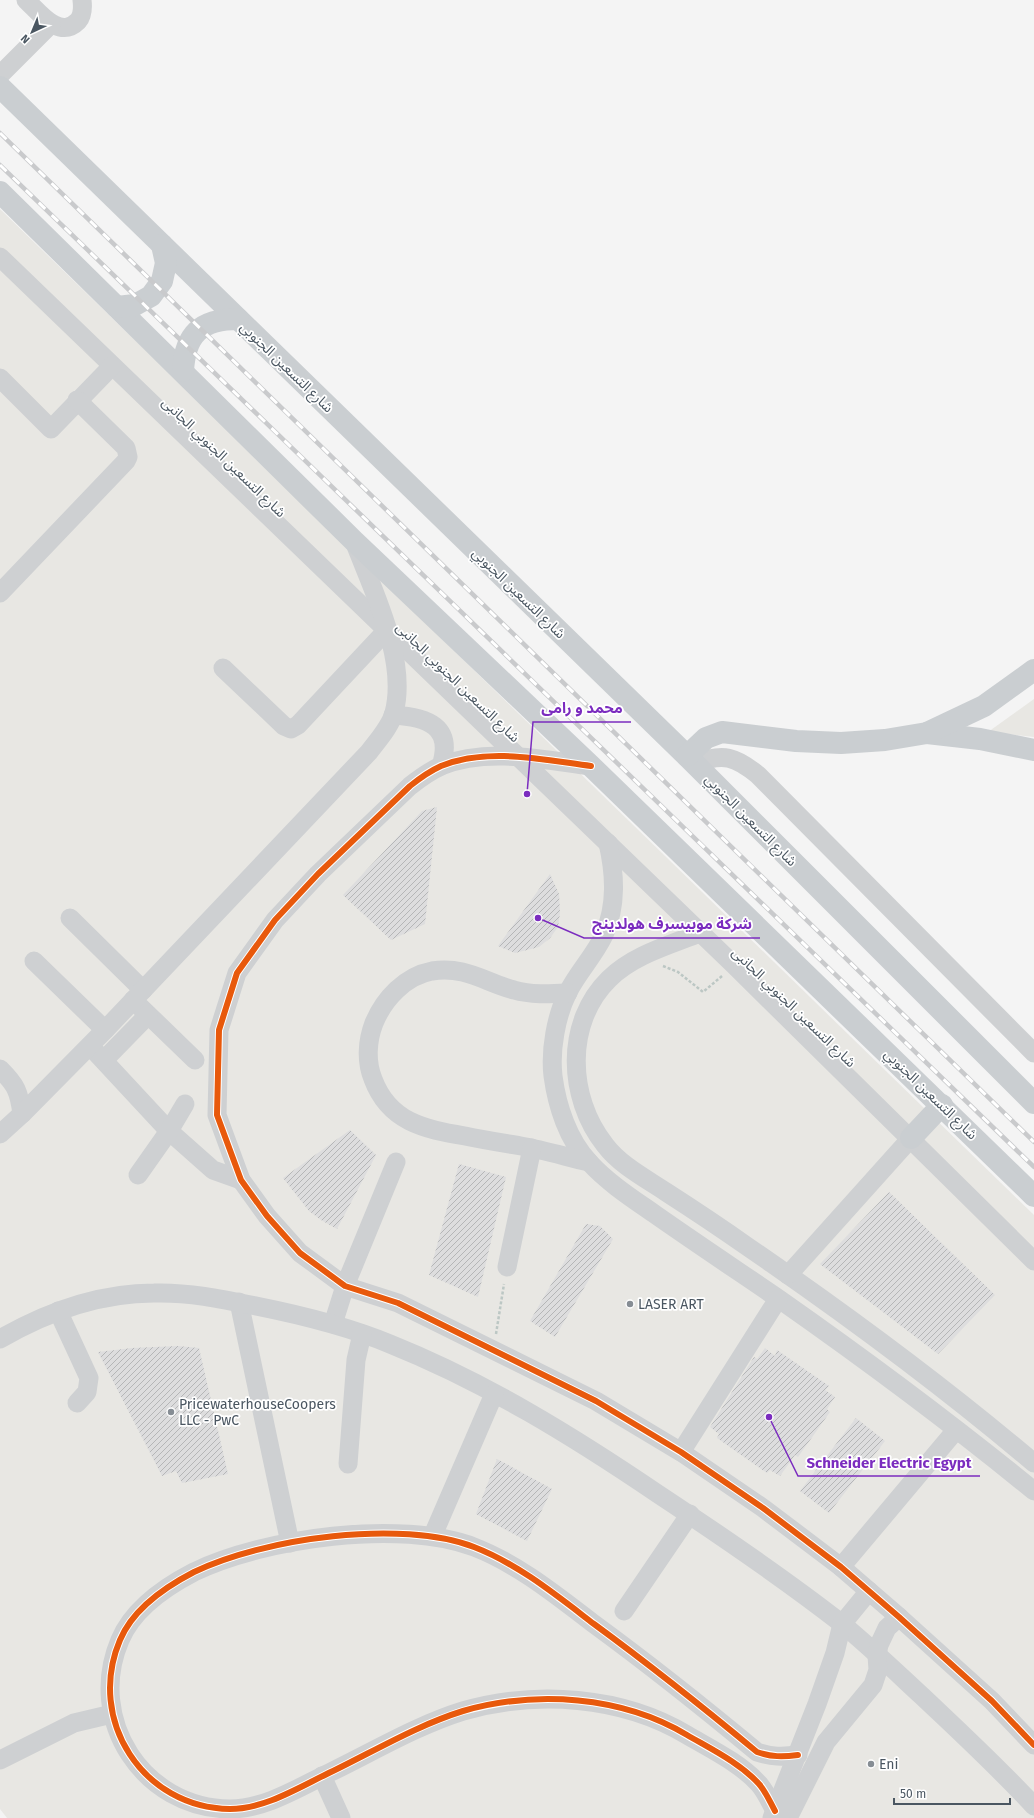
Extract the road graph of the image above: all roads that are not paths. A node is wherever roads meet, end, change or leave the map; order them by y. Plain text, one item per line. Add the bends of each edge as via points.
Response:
1 (26, 0) edge
2 (82, 0) edge
3 (51, 24) junction
4 (0, 75) edge
5 (0, 87) edge
6 (0, 192) edge
7 (162, 245) junction
8 (0, 257) edge
9 (117, 307) junction
10 (238, 319) junction
11 (112, 366) junction
12 (183, 371) junction
13 (0, 378) edge
14 (77, 400) junction
15 (354, 541) junction
16 (0, 593) edge
17 (387, 630) junction
18 (223, 668) dead end
19 (1034, 670) edge
20 (984, 706) junction
21 (394, 715) junction
22 (927, 733) junction
23 (980, 739) junction
24 (1034, 750) edge
25 (519, 757) junction
26 (691, 760) junction
27 (441, 766) junction
28 (592, 766) junction
29 (608, 843) junction
30 (70, 918) dead end
31 (700, 933) junction
32 (34, 960) dead end
33 (568, 993) junction
34 (138, 995) junction
35 (148, 1015) junction
36 (105, 1030) junction
37 (90, 1046) junction
38 (1034, 1053) edge
39 (104, 1060) junction
40 (195, 1060) dead end
41 (0, 1069) edge
42 (14, 1083) junction
43 (44, 1092) junction
44 (1034, 1103) edge
45 (185, 1104) dead end
46 (942, 1105) junction
47 (22, 1114) junction
48 (169, 1132) junction
49 (0, 1134) edge
50 (911, 1138) junction
51 (532, 1148) junction
52 (396, 1162) dead end
53 (589, 1162) junction
54 (138, 1175) dead end
55 (241, 1180) junction
56 (1034, 1196) edge
57 (718, 1226) junction
58 (704, 1249) junction
59 (1034, 1261) edge
60 (507, 1267) road end
61 (788, 1275) junction
62 (345, 1286) junction
63 (778, 1299) junction
64 (238, 1302) junction
65 (58, 1311) junction
66 (333, 1324) junction
67 (362, 1334) junction
68 (0, 1339) edge
69 (494, 1394) junction
70 (77, 1403) dead end
71 (956, 1430) junction
72 (1013, 1445) junction
73 (681, 1452) junction
74 (998, 1462) junction
75 (1034, 1463) edge
76 (348, 1464) dead end
77 (1034, 1491) edge
78 (690, 1514) junction
79 (433, 1535) junction
80 (290, 1543) junction
81 (841, 1566) junction
82 (869, 1590) junction
83 (624, 1611) dead end
84 (899, 1617) junction
85 (842, 1624) junction
86 (877, 1655) junction
87 (112, 1714) junction
88 (1034, 1745) edge
89 (798, 1755) junction
90 (0, 1760) edge
91 (322, 1776) junction
92 (1034, 1806) edge
93 (778, 1816) edge
94 (340, 1818) edge

1 - 3 street
2 - 3 street via 83,12 77,22 64,28
3 - 4 street
5 - 7 main road, شارع التسعين الجنوبي
6 - 9 main road, شارع التسعين الجنوبي
7 - 9 main road via 166,263 162,281 151,296 135,305
7 - 10 main road, شارع التسعين الجنوبي
8 - 11 street, شارع التسعين الجنوبي الجانبى
9 - 12 main road, شارع التسعين الجنوبي
10 - 12 main road via 221,319 204,326 191,338 184,354
10 - 26 main road, شارع التسعين الجنوبي
11 - 14 street
11 - 17 street, شارع التسعين الجنوبي الجانبى
12 - 15 main road, شارع التسعين الجنوبي
13 - 14 street via 51,429
14 - 16 street via 126,448 128,457
15 - 17 street
15 - 28 main road, شارع التسعين الجنوبي
17 - 18 street via 298,725 291,729 284,726
17 - 21 street via 397,674
17 - 25 street, شارع التسعين الجنوبي الجانبى
19 - 20 main road
20 - 22 main road
20 - 23 main road via 975,723 975,732
21 - 27 street via 424,718 436,727 444,739 445,753
21 - 34 street via 369,752
22 - 23 main road
22 - 26 main road via 885,740 840,743 796,741 722,732 706,738
23 - 24 main road
25 - 27 street via 475,758
25 - 28 street
25 - 29 street, شارع التسعين الجنوبي الجانبى
26 - 38 street via 729,757 745,764 758,775
26 - 44 main road, شارع التسعين الجنوبي
27 - 55 street via 410,786 318,874 275,920 237,973 219,1030 217,1115
28 - 46 main road, شارع التسعين الجنوبي
29 - 31 street, شارع التسعين الجنوبي الجانبى
29 - 33 street via 613,866 614,890 611,913 604,935
30 - 34 street
31 - 50 street, شارع التسعين الجنوبي الجانبى
31 - 57 street via 633,961 609,978 591,1001 580,1027 575,1056 578,1085 588,1117 605,1145 629,1168
32 - 36 street
33 - 51 street via 526,993 460,971 432,971 418,975 390,996 377,1016 370,1040 369,1063 375,1086 387,1104 402,1117 423,1128
33 - 53 street via 561,1012 554,1048 553,1074 566,1122 575,1144
34 - 35 street
34 - 36 street
35 - 39 street
35 - 40 street
36 - 37 street
37 - 39 street
37 - 43 street
39 - 48 street
41 - 42 street
42 - 43 street
42 - 47 street
43 - 47 street
45 - 48 street
46 - 50 main road
46 - 56 main road, شارع التسعين الجنوبي
47 - 49 street
48 - 54 street
48 - 55 street via 213,1170
50 - 59 street, شارع التسعين الجنوبي الجانبى
50 - 61 street
51 - 53 street
51 - 60 street
52 - 62 street
53 - 58 street via 634,1199
55 - 62 street via 267,1216 300,1254
57 - 58 street
57 - 61 street
58 - 63 street
61 - 72 street via 904,1358
62 - 66 street
62 - 73 street via 398,1303 596,1401
63 - 71 street
63 - 73 street
64 - 65 street via 196,1294 153,1292 110,1297
64 - 66 street
64 - 80 street
65 - 68 street via 28,1323
65 - 70 street via 89,1378 87,1392
66 - 67 street
67 - 69 street via 442,1367
67 - 76 street via 356,1360
69 - 78 street via 577,1442
69 - 79 street
71 - 74 street
71 - 81 street
72 - 74 street
72 - 75 street
73 - 81 street
74 - 77 street
78 - 83 street
78 - 85 street
79 - 80 street via 374,1534 313,1538
79 - 89 street via 501,1559 550,1590 683,1691 757,1752 775,1757
80 - 87 street via 236,1556 196,1572 167,1588 140,1609 120,1638 110,1671 109,1698
81 - 82 street
82 - 84 street
82 - 85 street
84 - 86 street via 887,1628
84 - 88 street via 992,1700
85 - 86 street
85 - 89 street via 835,1653
86 - 92 street via 970,1741
86 - 93 street via 878,1670 874,1685 826,1742
87 - 90 street via 74,1722
87 - 91 street via 122,1744 138,1768 165,1791 197,1805 231,1809 266,1803
89 - 93 street
91 - 93 street via 422,1727 463,1712 505,1702 542,1699 592,1702 630,1710 682,1732 749,1775 760,1785
91 - 94 street

